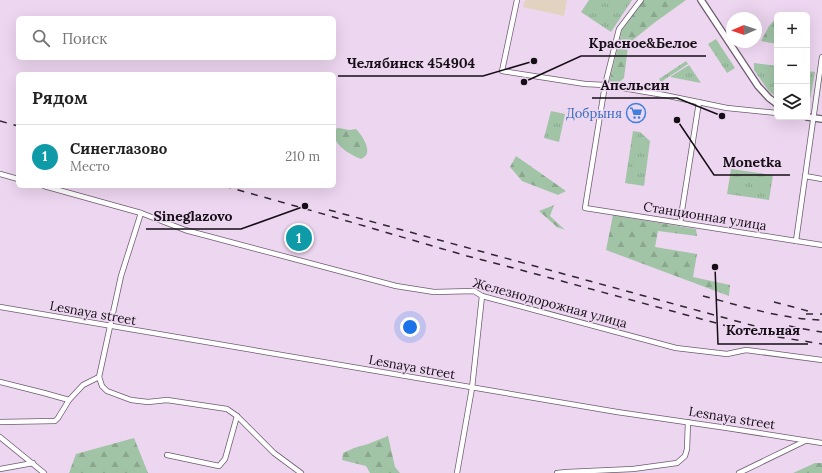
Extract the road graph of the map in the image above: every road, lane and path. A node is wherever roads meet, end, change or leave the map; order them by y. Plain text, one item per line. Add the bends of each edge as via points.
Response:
1 (517, 0) edge
2 (641, 0) edge
3 (701, 0) edge
4 (822, 57) edge
5 (606, 86) junction
6 (699, 102) junction
7 (774, 102) edge
8 (774, 113) edge
9 (810, 117) edge
10 (822, 119) edge
11 (810, 120) edge
12 (0, 174) edge
13 (805, 176) junction
14 (16, 178) edge
15 (822, 179) edge
16 (51, 188) edge
17 (141, 213) junction
18 (680, 223) junction
19 (796, 241) junction
20 (822, 245) edge
21 (482, 296) junction
22 (0, 308) edge
23 (110, 327) junction
24 (822, 360) edge
25 (100, 377) junction
26 (0, 382) edge
27 (472, 388) junction
28 (69, 400) junction
29 (237, 416) junction
30 (0, 422) edge
31 (688, 422) junction
32 (0, 437) edge
33 (805, 441) junction
34 (822, 443) edge
35 (168, 455) dead end
36 (33, 463) junction
37 (0, 469) edge
38 (44, 473) edge
39 (301, 473) edge
40 (457, 473) edge
41 (556, 473) edge
42 (739, 473) edge

1 - 5 street via 502,71
2 - 5 street via 620,29
3 - 7 street via 758,86
4 - 9 street
5 - 6 street
5 - 18 street, Станционная улица via 585,208
6 - 8 street
6 - 18 street
9 - 10 street
11 - 13 street
12 - 14 street
13 - 15 street
13 - 19 street
16 - 17 street, Железнодорожная улица
17 - 21 street, Железнодорожная улица via 185,230 396,286 434,292 474,291
17 - 23 street via 121,276
18 - 19 street, Станционная улица
19 - 20 street, Станционная улица
21 - 24 street, Железнодорожная улица via 676,348 727,354 746,350
21 - 27 street
22 - 23 street, Lesnaya street
23 - 25 street
23 - 27 street, Lesnaya street
25 - 28 street via 83,385
25 - 29 street via 102,386 107,391 131,400 167,400 227,409
26 - 28 street
27 - 31 street, Lesnaya street
27 - 40 street
28 - 30 street via 55,421
29 - 35 street via 226,459 219,466
29 - 39 street via 274,453
31 - 33 street, Lesnaya street
31 - 41 street via 687,449 685,456 677,463 633,469
32 - 36 street
33 - 34 street, Lesnaya street
33 - 42 street
36 - 37 street
36 - 38 street

